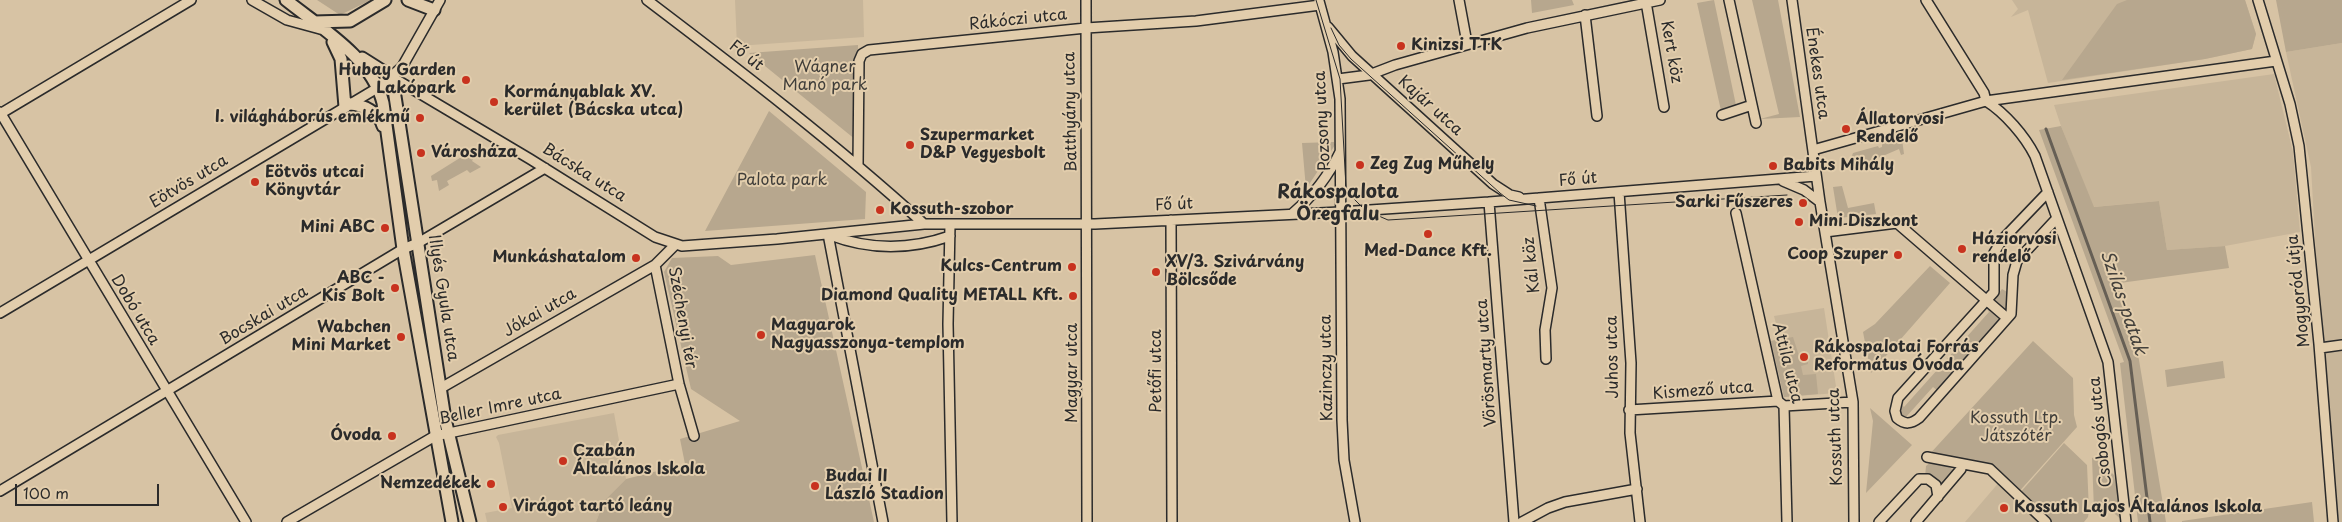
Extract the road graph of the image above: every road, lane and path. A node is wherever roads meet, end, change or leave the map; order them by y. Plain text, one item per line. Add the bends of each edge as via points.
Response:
1 (191, 0) edge
2 (252, 0) edge
3 (286, 0) edge
4 (385, 0) edge
5 (408, 0) edge
6 (648, 0) edge
7 (1086, 0) edge
8 (1459, 0) edge
9 (1660, 0) edge
10 (1729, 0) edge
11 (1792, 0) edge
12 (1926, 0) edge
13 (2258, 0) edge
14 (1319, 2) edge
15 (1646, 2) junction
16 (437, 5) edge
17 (1585, 15) junction
18 (1324, 21) junction
19 (321, 28) junction
20 (1086, 28) junction
21 (1467, 43) junction
22 (347, 50) junction
23 (2276, 60) junction
24 (1372, 74) junction
25 (392, 77) junction
26 (1338, 79) junction
27 (379, 87) junction
28 (1986, 102) junction
29 (347, 105) junction
30 (1752, 105) junction
31 (1664, 107) dead end
32 (0, 114) edge
33 (1722, 115) dead end
34 (1597, 116) dead end
35 (1756, 123) dead end
36 (387, 137) junction
37 (1341, 150) junction
38 (1813, 150) junction
39 (858, 165) junction
40 (545, 168) junction
41 (1816, 176) junction
42 (1780, 180) junction
43 (1619, 192) junction
44 (2048, 192) junction
45 (1539, 198) junction
46 (1526, 199) junction
47 (1489, 202) junction
48 (1820, 202) junction
49 (1293, 212) junction
50 (1340, 212) junction
51 (1736, 214) dead end
52 (2057, 218) junction
53 (1171, 220) junction
54 (924, 224) junction
55 (1088, 224) junction
56 (950, 225) junction
57 (1825, 232) junction
58 (828, 234) junction
59 (950, 236) junction
60 (418, 243) junction
61 (675, 245) junction
62 (403, 249) junction
63 (87, 260) junction
64 (655, 265) junction
65 (1986, 300) junction
66 (0, 313) edge
67 (2007, 318) junction
68 (2342, 345) edge
69 (2320, 348) junction
70 (1546, 359) dead end
71 (679, 384) junction
72 (441, 388) junction
73 (167, 392) junction
74 (1853, 402) junction
75 (1781, 403) junction
76 (1629, 410) junction
77 (449, 432) junction
78 (435, 436) junction
79 (694, 436) dead end
80 (1927, 457) dead end
81 (1961, 470) dead end
82 (1636, 489) junction
83 (0, 491) edge
84 (1938, 497) junction
85 (246, 522) edge
86 (287, 522) edge
87 (452, 522) edge
88 (470, 522) edge
89 (884, 522) edge
90 (952, 522) edge
91 (1087, 522) edge
92 (1172, 522) edge
93 (1355, 522) edge
94 (1514, 522) edge
95 (1522, 522) edge
96 (1640, 522) edge
97 (1787, 522) edge
98 (1854, 522) edge
99 (1879, 522) edge
100 (1916, 522) edge
101 (2046, 522) edge
102 (2126, 522) edge
103 (2333, 522) edge

1 - 32 street
2 - 19 street, Bácska utca via 287,20
3 - 19 main road
4 - 19 main road via 350,21
5 - 16 main road
6 - 39 street, Fő út
7 - 20 street, Batthyány utca
8 - 21 street
9 - 15 street, Kert köz
10 - 30 street
11 - 38 street, Énekes utca
12 - 28 street via 1984,93
13 - 23 street, Mogyoród útja
14 - 18 street, Pozsony utca
14 - 20 street, Rákóczi utca via 1196,21
15 - 17 street, Kert köz
15 - 31 street, Kert köz
16 - 25 street, Eötvös utca via 402,67
17 - 21 street, Kert köz
17 - 34 street
18 - 24 street, Kajár utca via 1352,56
18 - 26 street, Pozsony utca
19 - 22 main road, Bácska utca
19 - 29 main road via 339,51
20 - 39 street, Rákóczi utca via 869,50 862,54 859,61
20 - 55 street, Batthyány utca
21 - 24 street, Kert köz
22 - 25 main road, Bácska utca
22 - 27 main road, Bácska utca via 372,74
23 - 28 street
23 - 69 street, Mogyoród útja via 2299,146
24 - 26 street, Kert köz
24 - 46 street, Kajár utca via 1497,187
25 - 27 street, Eötvös utca
25 - 40 street, Bácska utca
25 - 60 main road, Illyés Gyula utca
26 - 37 street, Pozsony utca
27 - 29 street, Eötvös utca
27 - 36 main road, Illyés Gyula utca
28 - 38 street
28 - 44 street, Csobogós utca via 2029,144
29 - 36 main road via 361,106 378,116
29 - 63 street, Eötvös utca
30 - 33 street
30 - 35 street
32 - 63 street, Dobó utca
36 - 62 main road, Illyés Gyula utca
37 - 49 street via 1322,184
37 - 50 street, Pozsony utca
38 - 41 street, Kossuth utca
39 - 54 street, Fő út
40 - 60 street, Bocskai utca
40 - 61 street, Bácska utca via 655,237
41 - 42 street, Fő út
41 - 48 street, Kossuth utca
42 - 43 street, Fő út
42 - 48 street, Fő út via 1804,190
43 - 45 street, Fő út
43 - 76 street, Juhos utca via 1631,363
44 - 52 street, Csobogós utca
44 - 65 street via 2002,240 1994,253 1994,292
45 - 46 street, Fő út
45 - 70 street, Kál köz via 1552,288 1545,330
46 - 47 street, Fő út
47 - 50 street, Fő út
47 - 94 street, Vörösmarty utca
48 - 57 street, Kossuth utca
49 - 50 street, Fő út
49 - 53 street, Fő út
50 - 93 street, Kazinczy utca via 1344,460
51 - 75 street, Attila utca
52 - 67 street via 2017,261 2011,314
52 - 102 street, Csobogós utca via 2108,362
53 - 55 street, Fő út
53 - 92 street, Petőfi utca
54 - 56 street, Fő út
54 - 58 street, Széchenyi tér
55 - 56 street, Fő út
55 - 91 street, Magyar utca
56 - 59 street
57 - 65 street via 1897,223
57 - 74 street, Kossuth utca
58 - 59 street, Széchenyi tér via 854,244 874,247 911,245
58 - 61 street, Széchenyi tér via 698,246
58 - 89 street
59 - 90 street via 948,324
60 - 62 street, Bocskai utca
60 - 72 main road, Illyés Gyula utca
61 - 64 street, Széchenyi tér
62 - 73 street, Bocskai utca
62 - 78 main road, Illyés Gyula utca
63 - 66 street, Eötvös utca
63 - 73 street, Dobó utca
64 - 71 street, Széchenyi tér
64 - 72 street, Jókai utca
65 - 67 street
65 - 67 street via 1898,398 1897,418 1904,423 1912,423 1919,418
68 - 69 street
69 - 103 street, Mogyoród útja
71 - 77 street, Beller Imre utca
71 - 79 street, Széchenyi tér
72 - 77 main road, Illyés Gyula utca
73 - 83 street, Bocskai utca
73 - 85 street, Dobó utca
74 - 75 street, Kismező utca
74 - 98 street, Kossuth utca
75 - 76 street, Kismező utca
75 - 97 street, Attila utca
76 - 82 street, Juhos utca
77 - 78 street, Beller Imre utca
77 - 88 main road, Illyés Gyula utca
78 - 86 street, Beller Imre utca
78 - 87 main road, Illyés Gyula utca
80 - 101 street via 1990,469
81 - 84 street
82 - 95 street via 1565,502
82 - 96 street, Juhos utca
84 - 99 street via 1936,485 1928,479 1919,478
84 - 100 street

